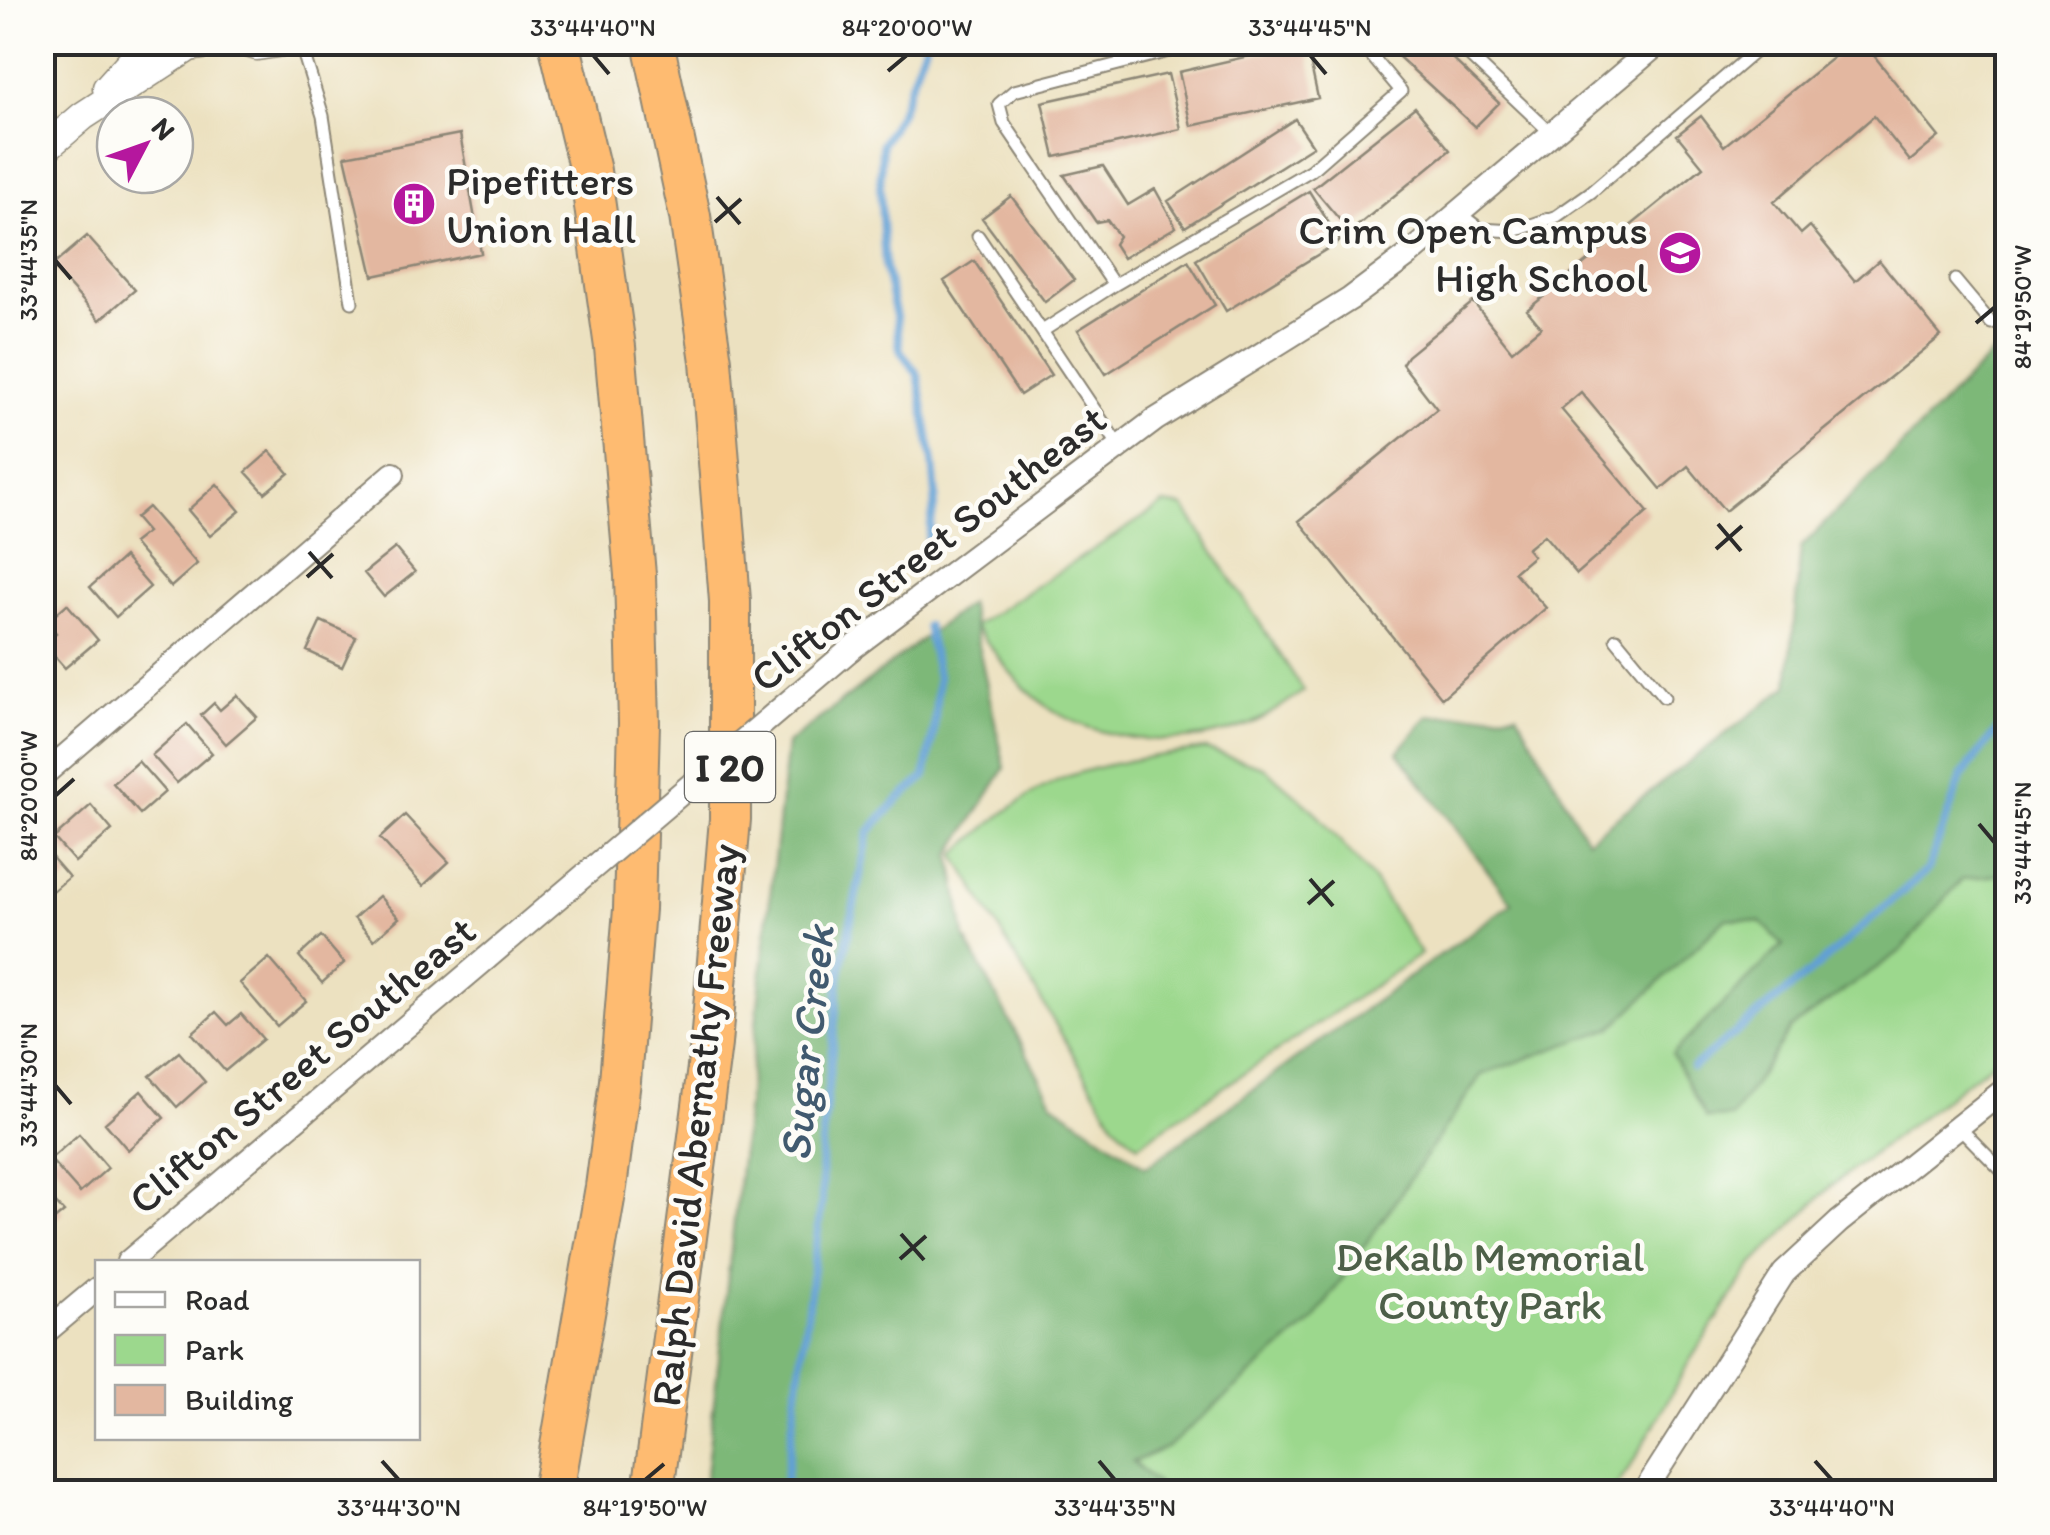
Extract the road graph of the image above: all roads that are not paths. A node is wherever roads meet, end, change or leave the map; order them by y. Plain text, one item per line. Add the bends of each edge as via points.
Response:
1 (148, 42) edge
2 (224, 42) edge
3 (244, 42) edge
4 (283, 42) edge
5 (300, 42) edge
6 (559, 42) edge
7 (653, 42) edge
8 (1204, 42) edge
9 (1360, 42) edge
10 (1454, 42) edge
11 (1660, 42) edge
12 (1766, 42) edge
13 (83, 116) junction
14 (1552, 134) junction
15 (42, 151) edge
16 (1459, 212) junction
17 (978, 236) dead end
18 (1955, 280) dead end
19 (1114, 285) junction
20 (352, 302) dead end
21 (1991, 323) dead end
22 (1044, 330) junction
23 (1119, 446) junction
24 (392, 474) dead end
25 (1616, 640) dead end
26 (1664, 697) dead end
27 (42, 776) edge
28 (2008, 1087) edge
29 (1958, 1126) junction
30 (2008, 1177) edge
31 (130, 1260) edge
32 (95, 1291) edge
33 (42, 1335) edge
34 (580, 1339) junction
35 (655, 1480) edge
36 (526, 1492) edge
37 (554, 1492) edge
38 (1644, 1492) edge

1 - 13 street
2 - 13 street via 188,47
3 - 4 street
5 - 20 lane via 323,116
6 - 34 highway, Ralph David Abernathy Freeway / I 20 via 590,171 615,347 635,574 639,723 620,1081
7 - 35 highway, Ralph David Abernathy Freeway / I 20 via 712,360 730,602 730,820 711,1044
8 - 19 lane via 1014,91 1000,104 1004,123
9 - 19 lane via 1401,91 1311,170
10 - 14 lane
11 - 14 street, Clifton Street Southeast
12 - 16 lane via 1556,216 1514,232 1480,229
13 - 15 street
14 - 16 street, Clifton Street Southeast
16 - 23 street, Clifton Street Southeast via 1350,299
17 - 22 lane
18 - 21 lane
19 - 22 lane
22 - 23 lane
23 - 31 street, Clifton Street Southeast, bridge via 851,649
24 - 27 street
25 - 26 lane
28 - 29 street
29 - 30 lane
29 - 38 street via 1784,1273
32 - 33 street
34 - 36 highway
34 - 37 highway, Ralph David Abernathy Freeway / I 20

